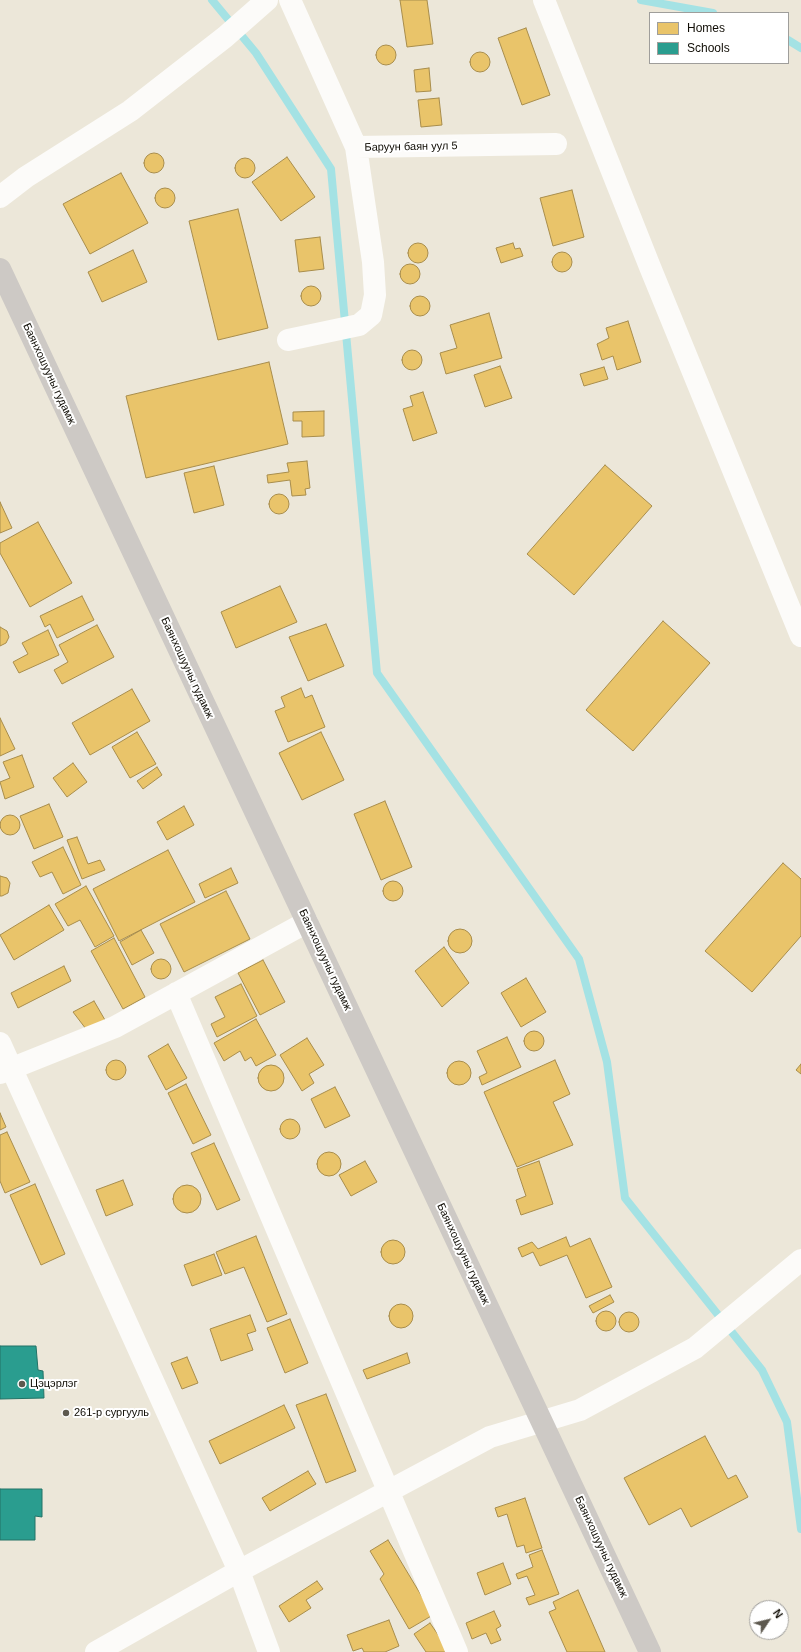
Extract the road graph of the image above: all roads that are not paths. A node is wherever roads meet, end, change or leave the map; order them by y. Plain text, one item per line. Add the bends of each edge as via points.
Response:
1 (267, 0) edge
2 (290, 0) edge
3 (544, 0) edge
4 (556, 144) dead end
5 (356, 148) junction
6 (0, 197) edge
7 (0, 269) edge
8 (288, 340) dead end
9 (801, 636) edge
10 (307, 922) junction
11 (176, 993) junction
12 (0, 1043) edge
13 (6, 1070) edge
14 (801, 1260) edge
15 (542, 1421) junction
16 (388, 1492) junction
17 (239, 1571) junction
18 (96, 1652) edge
19 (269, 1652) edge
20 (457, 1652) edge
21 (650, 1652) edge

1 - 6 street via 225,37 130,111 26,177
2 - 5 street, Баруун баян уул 5
3 - 9 street
4 - 5 street, Баруун баян уул 5
5 - 8 street via 373,262 375,295 371,315 359,325
7 - 10 main road, Баянхошууны гудамж
10 - 11 street
10 - 15 main road, Баянхошууны гудамж
11 - 13 street via 115,1027
11 - 16 street
12 - 13 street
13 - 17 street
14 - 15 street via 695,1348 580,1410
15 - 16 street via 490,1437
15 - 21 main road, Баянхошууны гудамж
16 - 17 street
16 - 20 street
17 - 18 street
17 - 19 street

